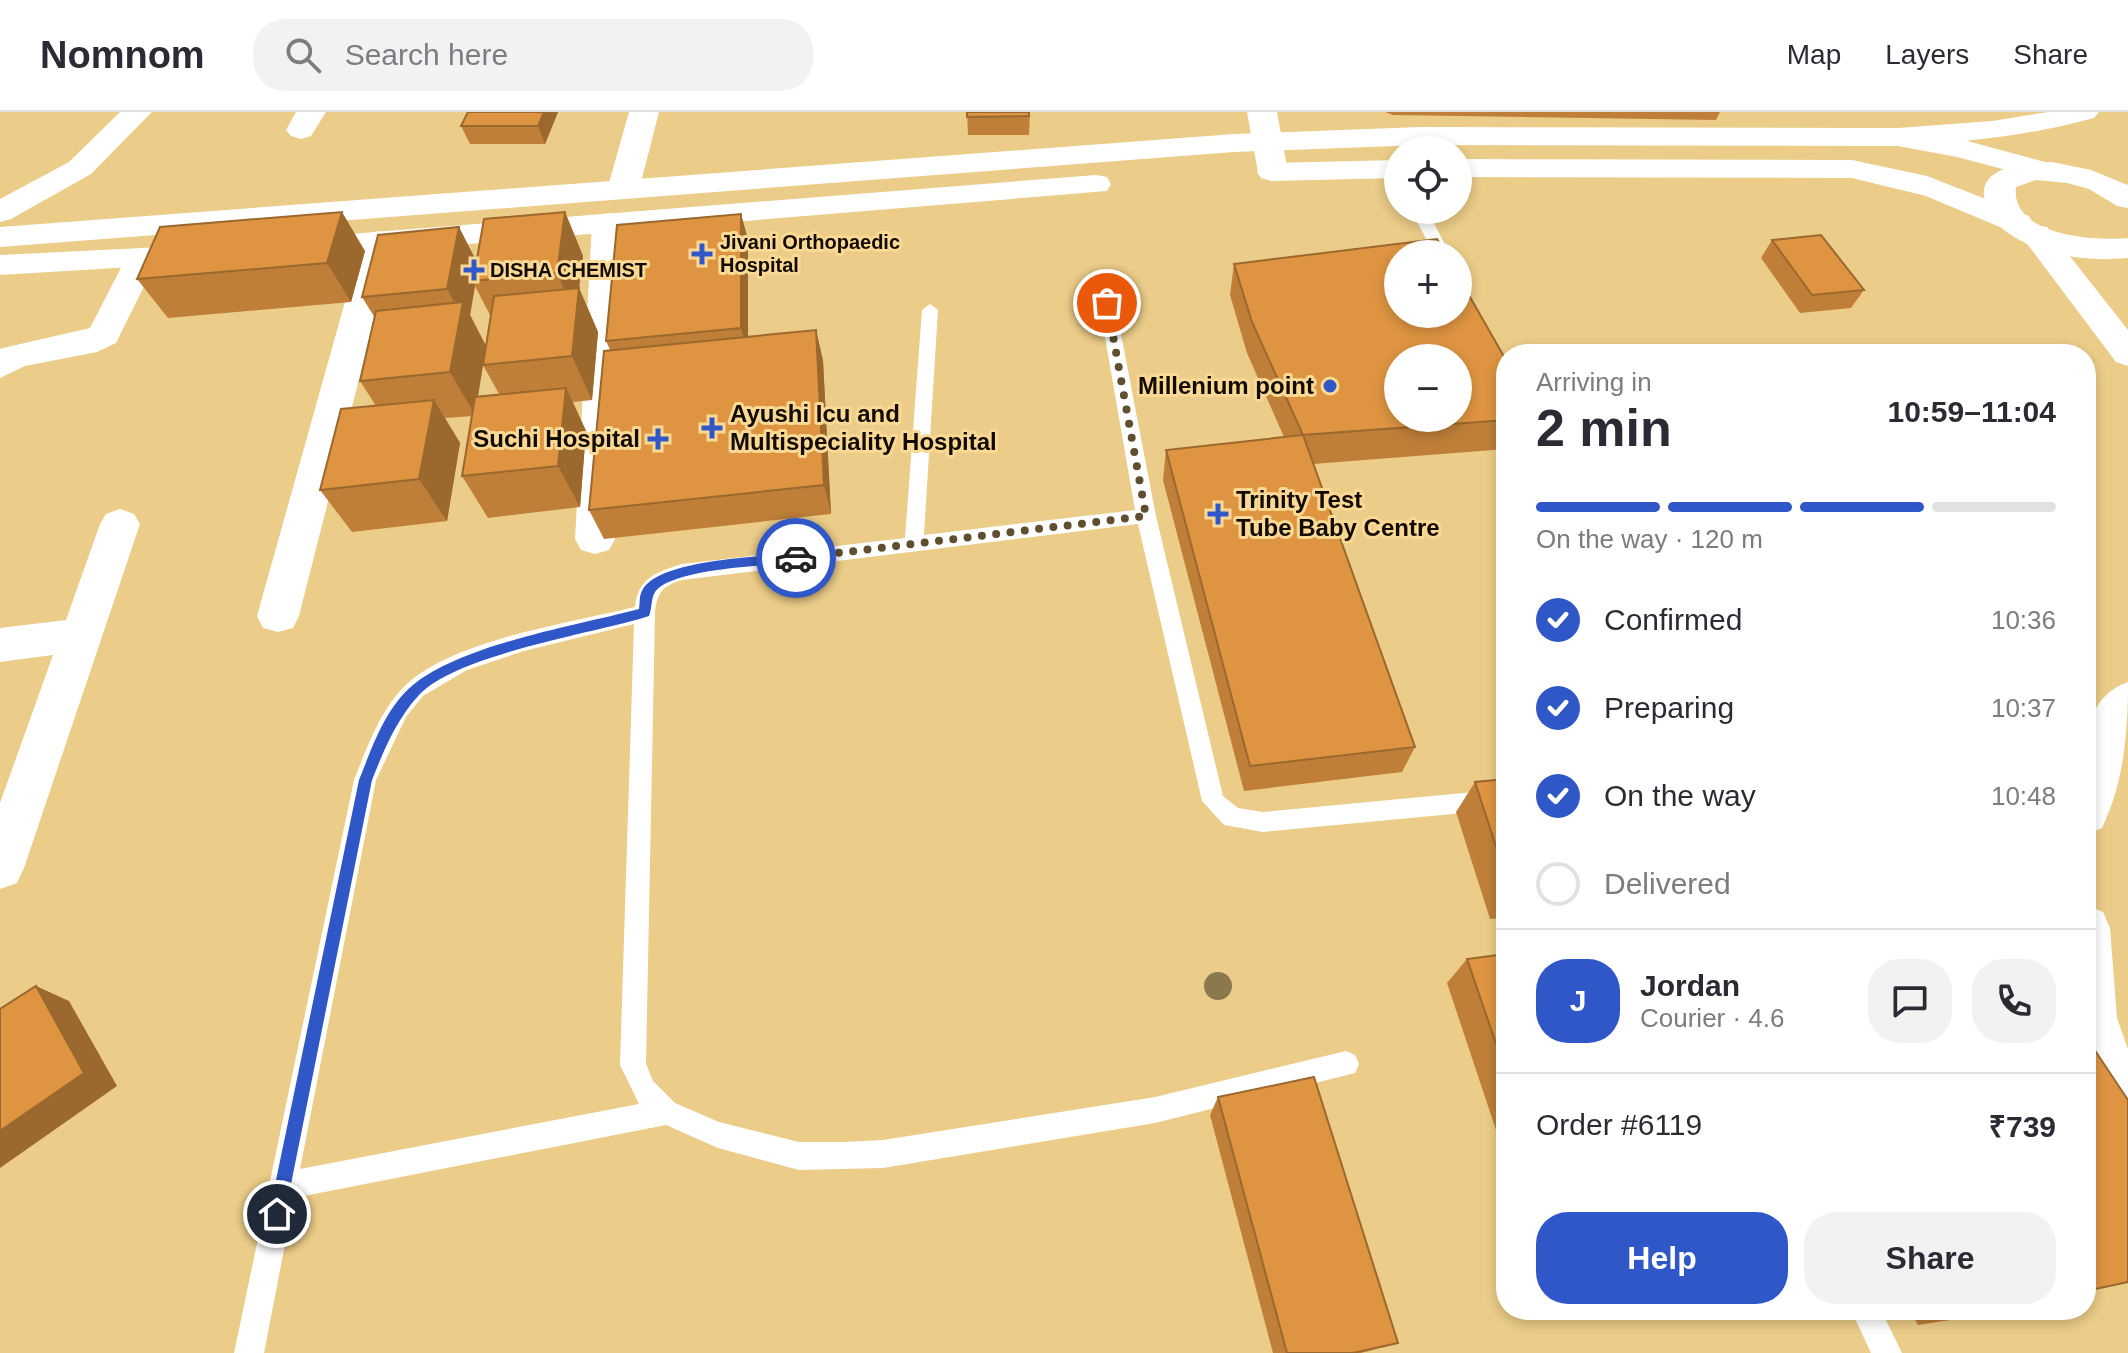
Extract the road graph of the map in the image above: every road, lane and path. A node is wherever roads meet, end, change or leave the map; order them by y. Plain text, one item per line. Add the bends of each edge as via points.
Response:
1 (137, 112) edge
2 (644, 112) edge
3 (1262, 112) edge
4 (2084, 112) edge
5 (2096, 112) edge
6 (1898, 137) junction
7 (1271, 157) junction
8 (1384, 168) edge
9 (1472, 168) edge
10 (2041, 170) junction
11 (1238, 173) dead end
12 (1128, 182) dead end
13 (623, 190) junction
14 (2128, 199) edge
15 (0, 212) edge
16 (608, 223) junction
17 (2027, 228) junction
18 (0, 237) edge
19 (378, 241) junction
20 (2128, 248) edge
21 (267, 250) edge
22 (236, 253) edge
23 (141, 260) junction
24 (0, 265) edge
25 (1107, 303) dead end
26 (930, 310) dead end
27 (2128, 354) edge
28 (0, 366) edge
29 (1146, 516) junction
30 (120, 524) dead end
31 (595, 539) edge
32 (914, 543) junction
33 (645, 613) junction
34 (278, 616) dead end
35 (82, 635) junction
36 (0, 645) edge
37 (2128, 700) edge
38 (2096, 743) edge
39 (1496, 800) edge
40 (0, 868) edge
41 (2096, 1030) edge
42 (1346, 1064) dead end
43 (666, 1112) junction
44 (2128, 1127) edge
45 (283, 1186) junction
46 (1870, 1320) edge
47 (249, 1353) edge
48 (1887, 1353) edge

1 - 15 street via 80,168
2 - 13 street
3 - 7 street
4 - 6 street via 1982,132
5 - 10 street via 2078,124
6 - 7 street via 1420,136
6 - 10 street
7 - 8 street
7 - 11 street
7 - 13 street
9 - 17 street via 1852,169 1897,175
10 - 14 street via 2090,179
10 - 17 street via 2022,172 2000,187 2005,210
12 - 16 street
13 - 18 street
16 - 19 street
16 - 31 street
17 - 20 street via 2082,250
17 - 27 street
19 - 21 street
19 - 34 street
22 - 23 street
23 - 24 street
23 - 28 street via 104,335 15,356
25 - 29 lane
26 - 32 lane
29 - 32 lane
29 - 39 lane via 1213,801 1232,818 1263,822
30 - 35 street
32 - 33 lane via 682,572 660,579 647,592
33 - 43 lane via 633,1065 644,1090
33 - 45 lane via 466,660 416,689 385,730 365,780
35 - 36 street
35 - 40 street
37 - 38 street
41 - 44 street
42 - 43 lane via 1155,1110 883,1154 799,1156 718,1135
43 - 45 lane
45 - 47 lane
46 - 48 lane

